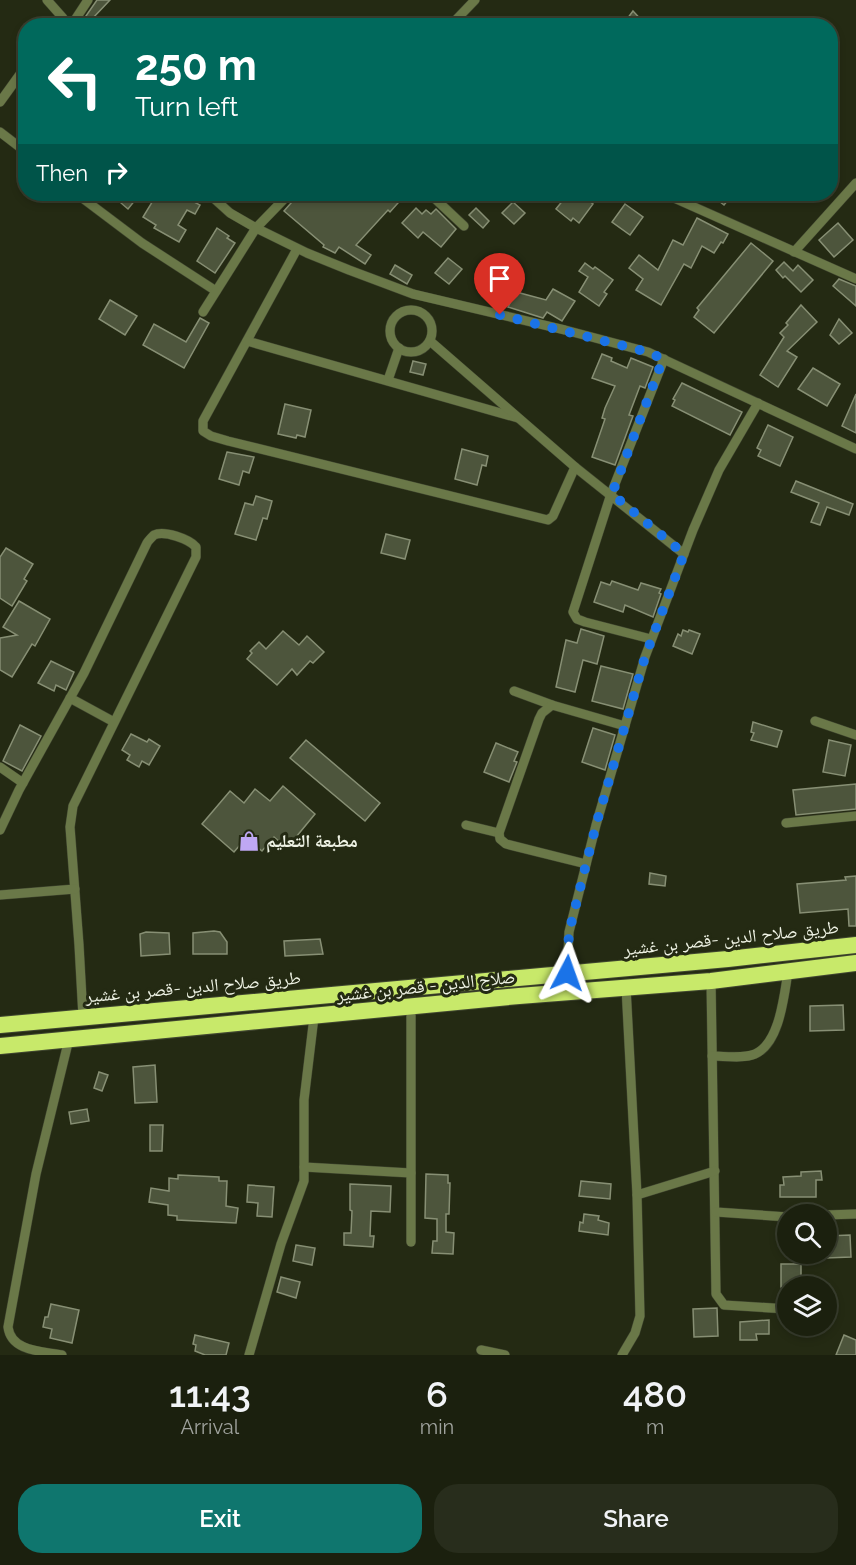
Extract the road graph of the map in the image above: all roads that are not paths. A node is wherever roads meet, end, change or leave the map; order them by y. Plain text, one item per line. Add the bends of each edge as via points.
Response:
1 (47, 0) edge
2 (88, 0) edge
3 (475, 0) edge
4 (58, 18) edge
5 (76, 18) edge
6 (458, 18) edge
7 (18, 77) edge
8 (0, 102) edge
9 (0, 132) edge
10 (18, 146) edge
11 (856, 183) edge
12 (86, 201) edge
13 (216, 201) edge
14 (282, 201) edge
15 (437, 201) edge
16 (681, 201) edge
17 (464, 226) dead end
18 (256, 228) junction
19 (297, 249) junction
20 (795, 252) junction
21 (856, 279) edge
22 (216, 291) junction
23 (413, 294) junction
24 (411, 309) junction
25 (203, 312) dead end
26 (247, 341) junction
27 (430, 342) junction
28 (399, 348) junction
29 (663, 359) junction
30 (388, 380) junction
31 (758, 403) junction
32 (522, 420) junction
33 (856, 448) edge
34 (575, 467) junction
35 (612, 494) junction
36 (684, 554) junction
37 (651, 639) junction
38 (514, 691) dead end
39 (70, 698) junction
40 (552, 705) junction
41 (815, 721) dead end
42 (114, 722) junction
43 (625, 726) junction
44 (856, 735) edge
45 (0, 767) edge
46 (23, 783) junction
47 (856, 816) edge
48 (786, 823) dead end
49 (466, 825) dead end
50 (0, 830) edge
51 (499, 833) junction
52 (586, 864) junction
53 (75, 889) junction
54 (0, 896) edge
55 (856, 945) edge
56 (856, 963) edge
57 (788, 972) junction
58 (567, 973) junction
59 (711, 981) junction
60 (626, 987) junction
61 (411, 1007) junction
62 (83, 1017) junction
63 (314, 1017) junction
64 (0, 1025) edge
65 (69, 1039) junction
66 (0, 1046) edge
67 (712, 1056) junction
68 (304, 1167) junction
69 (715, 1171) junction
70 (411, 1173) junction
71 (637, 1195) junction
72 (716, 1212) junction
73 (856, 1214) edge
74 (837, 1215) edge
75 (777, 1216) edge
76 (411, 1242) dead end
77 (777, 1308) edge
78 (481, 1350) dead end
79 (62, 1355) edge
80 (249, 1355) edge
81 (505, 1355) edge
82 (622, 1355) edge

1 - 4 street
2 - 5 street
3 - 6 street
7 - 8 street
9 - 10 street
11 - 20 street
12 - 22 street
13 - 18 street
14 - 18 street
15 - 17 street
16 - 20 street
18 - 19 street
18 - 22 street
19 - 23 street
19 - 26 street
20 - 21 street
22 - 25 street
23 - 24 street
23 - 29 street via 565,330
24 - 27 street via 430,320
24 - 28 street via 399,314 391,324 392,338
26 - 30 street
26 - 34 street via 203,421 203,431 211,436 548,520
27 - 28 street via 416,351
27 - 32 street
28 - 30 street
29 - 31 street
29 - 35 street
30 - 32 street
31 - 33 street
31 - 36 street via 719,470
32 - 34 street
34 - 35 street
35 - 36 street
35 - 37 street via 573,612 585,622
36 - 37 street
37 - 43 street
38 - 40 street
39 - 42 street
39 - 42 street via 147,543 164,534 190,541 196,547 196,557
39 - 46 street
40 - 43 street
40 - 51 street via 539,719
41 - 44 street
42 - 53 street via 73,806 70,827
43 - 52 street
45 - 46 street
46 - 50 street
47 - 48 street
49 - 51 street
51 - 52 street via 507,844
52 - 58 street via 569,932
53 - 54 street
53 - 62 street
55 - 58 highway, طريق صلاح الدين -قصر بن غشير
56 - 57 highway, صلاح الدين - قصر بن غشير
57 - 59 highway, صلاح الدين - قصر بن غشير
57 - 67 street via 779,1021 762,1049 749,1055
58 - 62 highway, طريق صلاح الدين -قصر بن غشير
59 - 60 highway, صلاح الدين - قصر بن غشير
59 - 67 street
60 - 61 highway, صلاح الدين - قصر بن غشير
60 - 71 street
61 - 63 highway, صلاح الدين - قصر بن غشير
61 - 70 street
62 - 64 highway, طريق صلاح الدين -قصر بن غشير
63 - 65 highway, صلاح الدين - قصر بن غشير
63 - 68 street via 304,1100
65 - 66 highway, صلاح الدين - قصر بن غشير
65 - 79 street via 40,1154 8,1327 17,1344
67 - 69 street
68 - 70 street
68 - 80 street via 304,1181
69 - 71 street
69 - 72 street
70 - 76 street
71 - 82 street via 640,1316
72 - 75 street
72 - 77 street via 718,1299 724,1305
73 - 74 street
78 - 81 street

